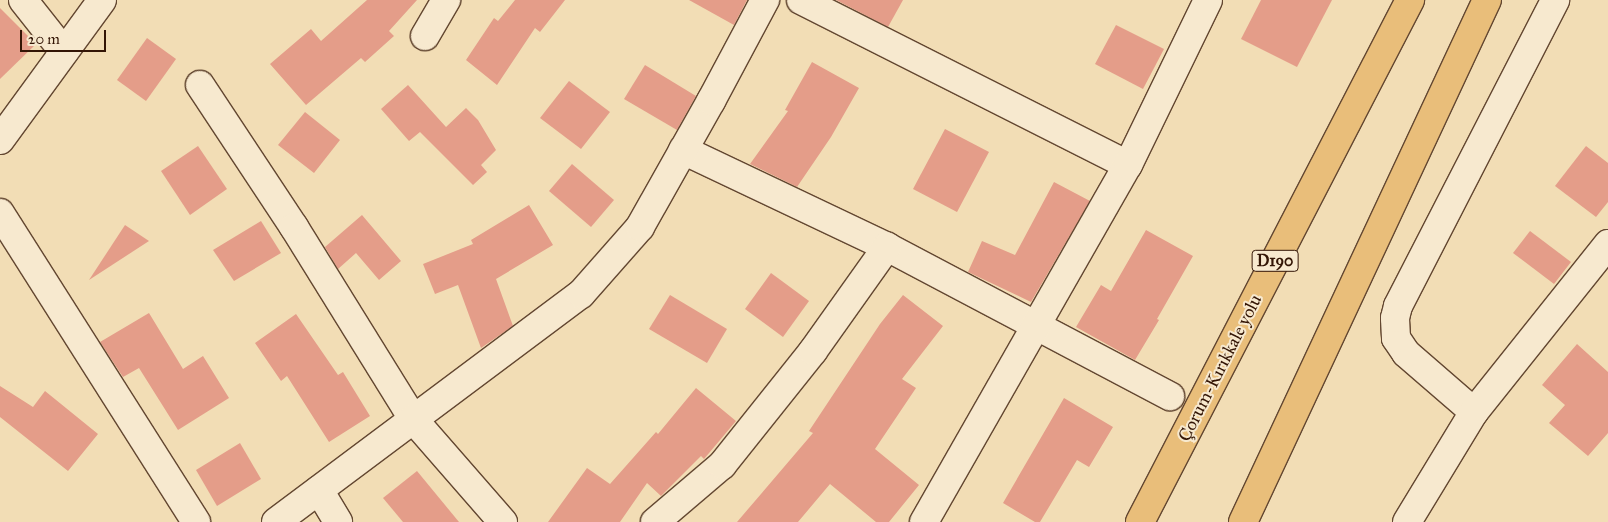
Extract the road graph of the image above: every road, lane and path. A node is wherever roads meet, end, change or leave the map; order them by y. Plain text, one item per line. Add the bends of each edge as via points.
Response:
1 (23, 0) edge
2 (102, 0) edge
3 (446, 0) edge
4 (765, 0) edge
5 (801, 0) edge
6 (1208, 0) edge
7 (1410, 0) edge
8 (1486, 0) edge
9 (1555, 0) edge
10 (425, 36) dead end
11 (64, 52) junction
12 (200, 85) dead end
13 (0, 140) edge
14 (683, 150) junction
15 (1128, 165) junction
16 (0, 213) edge
17 (1608, 244) edge
18 (886, 247) junction
19 (1037, 326) junction
20 (1170, 396) dead end
21 (1474, 412) junction
22 (413, 419) junction
23 (319, 490) junction
24 (196, 522) edge
25 (276, 522) edge
26 (338, 522) edge
27 (503, 522) edge
28 (655, 522) edge
29 (924, 522) edge
30 (1140, 522) edge
31 (1243, 522) edge
32 (1406, 522) edge

1 - 11 street
2 - 11 street
3 - 10 street
4 - 14 street
5 - 15 street
6 - 15 street
7 - 30 highway, Çorum-Kırıkkale yolu / D190
8 - 31 highway
9 - 21 street via 1398,306 1395,318 1396,338 1406,353
11 - 13 street
12 - 22 street via 294,226
14 - 18 street
14 - 22 street via 640,227 581,294
15 - 19 street
16 - 24 street
17 - 21 street
18 - 19 street
18 - 28 street via 813,351 722,465
19 - 20 street
19 - 29 street
21 - 32 street
22 - 23 street
22 - 27 street
23 - 25 street
23 - 26 street

